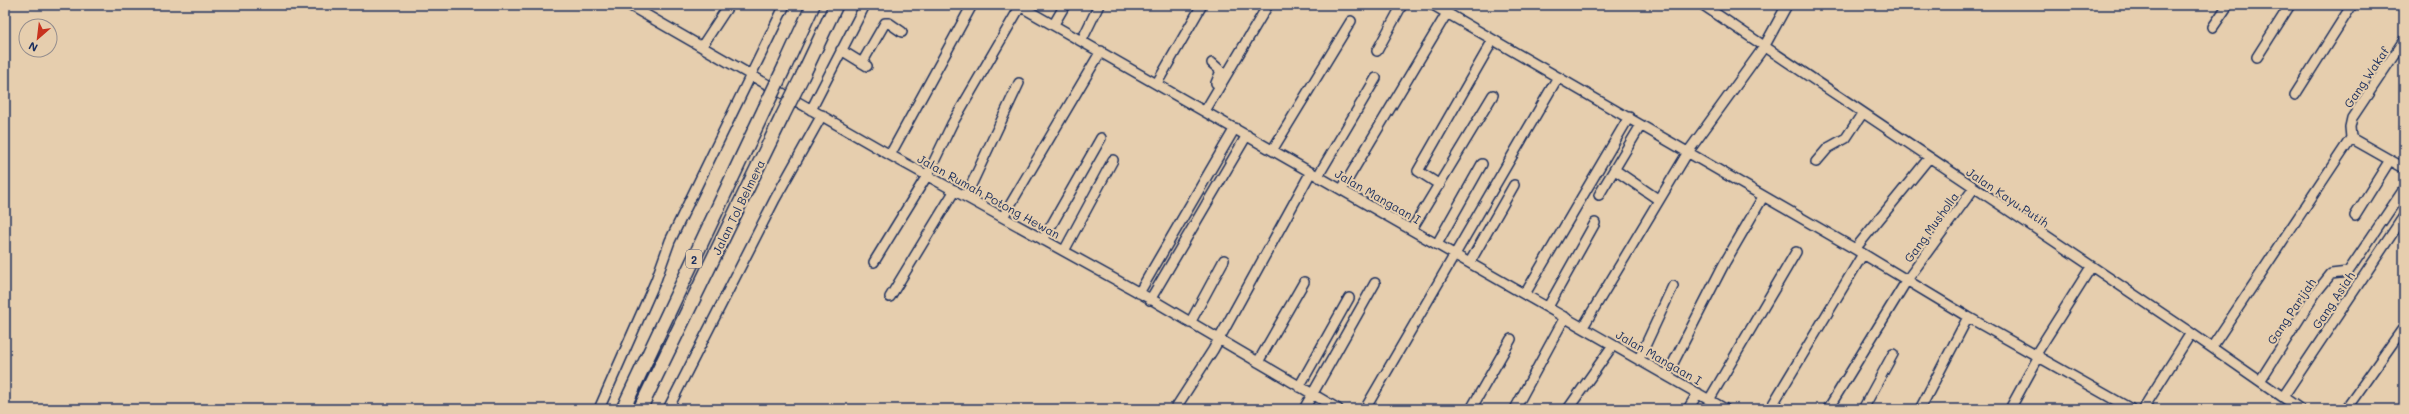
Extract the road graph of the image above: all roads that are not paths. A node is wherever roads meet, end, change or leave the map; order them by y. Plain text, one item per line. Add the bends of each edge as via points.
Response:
1 (628, 5) edge
2 (728, 5) edge
3 (785, 5) edge
4 (813, 5) edge
5 (836, 5) edge
6 (864, 5) edge
7 (972, 5) edge
8 (1065, 5) edge
9 (1099, 5) edge
10 (1202, 5) edge
11 (1268, 5) edge
12 (1402, 5) edge
13 (1433, 5) edge
14 (1703, 5) edge
15 (1788, 5) edge
16 (2228, 5) edge
17 (2290, 5) edge
18 (2352, 5) edge
19 (1019, 6) edge
20 (1447, 13) junction
21 (1351, 22) dead end
22 (1054, 24) junction
23 (2213, 27) dead end
24 (902, 32) dead end
25 (1082, 40) junction
26 (1493, 40) junction
27 (2404, 40) edge
28 (702, 46) junction
29 (1764, 47) junction
30 (841, 50) junction
31 (1377, 50) dead end
32 (1101, 51) junction
33 (2257, 57) dead end
34 (1212, 63) dead end
35 (749, 74) junction
36 (1558, 77) junction
37 (1376, 78) dead end
38 (1019, 83) dead end
39 (1157, 83) junction
40 (1493, 95) dead end
41 (2295, 95) dead end
42 (811, 110) junction
43 (1204, 110) junction
44 (1862, 114) junction
45 (822, 116) junction
46 (1628, 117) junction
47 (1641, 125) junction
48 (1235, 128) junction
49 (1248, 135) junction
50 (1101, 138) dead end
51 (2351, 138) junction
52 (1273, 149) junction
53 (1688, 152) junction
54 (890, 155) junction
55 (1930, 158) junction
56 (1113, 160) dead end
57 (2390, 160) junction
58 (1816, 162) dead end
59 (1482, 164) dead end
60 (1599, 168) junction
61 (2404, 168) edge
62 (1613, 173) junction
63 (928, 174) junction
64 (1315, 174) junction
65 (1440, 185) junction
66 (1514, 185) dead end
67 (1974, 188) junction
68 (1342, 189) junction
69 (2404, 189) edge
70 (955, 190) junction
71 (1599, 195) dead end
72 (966, 196) junction
73 (1763, 197) junction
74 (1659, 200) junction
75 (2354, 216) dead end
76 (2404, 216) edge
77 (1003, 217) junction
78 (1595, 223) dead end
79 (1412, 229) junction
80 (1043, 240) junction
81 (1437, 244) junction
82 (1064, 251) junction
83 (1796, 252) dead end
84 (1859, 252) junction
85 (1456, 254) junction
86 (1224, 260) dead end
87 (874, 262) dead end
88 (1470, 262) junction
89 (2091, 267) junction
90 (1907, 280) junction
91 (1304, 282) dead end
92 (1375, 283) dead end
93 (1673, 286) dead end
94 (1138, 293) junction
95 (1525, 294) junction
96 (890, 297) dead end
97 (1349, 298) dead end
98 (1150, 300) junction
99 (1548, 307) junction
100 (1565, 317) junction
101 (1968, 317) junction
102 (1190, 323) junction
103 (2404, 326) edge
104 (1583, 327) junction
105 (2191, 333) junction
106 (1326, 338) junction
107 (1219, 339) junction
108 (1511, 339) dead end
109 (1613, 344) junction
110 (1339, 346) junction
111 (2212, 347) junction
112 (1893, 354) dead end
113 (2038, 355) junction
114 (1639, 359) junction
115 (1258, 362) junction
116 (1667, 375) junction
117 (2260, 381) junction
118 (1298, 387) junction
119 (1698, 394) junction
120 (1313, 395) junction
121 (2283, 397) junction
122 (1709, 400) junction
123 (1333, 408) edge
124 (600, 409) edge
125 (623, 409) edge
126 (640, 409) edge
127 (668, 409) edge
128 (1175, 409) edge
129 (1304, 409) edge
130 (1365, 409) edge
131 (1471, 409) edge
132 (1516, 409) edge
133 (1568, 409) edge
134 (1688, 409) edge
135 (1725, 409) edge
136 (1770, 409) edge
137 (1828, 409) edge
138 (1863, 409) edge
139 (1920, 409) edge
140 (2010, 409) edge
141 (2131, 409) edge
142 (2143, 409) edge
143 (2300, 409) edge
144 (2346, 409) edge

1 - 28 street, Jalan Rumah Potong Hewan
2 - 28 street
3 - 35 street
4 - 125 highway, Jalan Tol Belmera / 2, bridge
5 - 126 highway, Jalan Tol Belmera / 2, bridge
6 - 30 street
7 - 54 street
8 - 22 street
9 - 25 street
10 - 39 street
11 - 43 street
12 - 31 street
13 - 20 street
14 - 29 street, Jalan Kayu Putih
15 - 29 street
16 - 23 street
17 - 33 street
18 - 41 street
19 - 22 street, Jalan Mangaan I
19 - 63 street via 952,124
20 - 26 street
20 - 68 street
21 - 52 street
22 - 25 street, Jalan Mangaan I
24 - 30 street via 885,23 864,64
25 - 32 street, Jalan Mangaan I
26 - 36 street
26 - 65 street via 1418,170
27 - 51 street, Gang Wakaf via 2352,118
28 - 35 street, Jalan Rumah Potong Hewan
29 - 44 street, Jalan Kayu Putih
29 - 53 street
30 - 42 street
32 - 39 street, Jalan Mangaan I
32 - 77 street
34 - 43 street via 1220,68 1221,74
35 - 42 street, Jalan Rumah Potong Hewan
35 - 124 street via 670,241 656,280
36 - 46 street
36 - 85 street
37 - 64 street
38 - 72 street
39 - 43 street, Jalan Mangaan I
40 - 65 street
42 - 45 street, Jalan Rumah Potong Hewan
43 - 48 street, Jalan Mangaan I
44 - 55 street, Jalan Kayu Putih
44 - 58 street via 1846,138 1828,148
45 - 54 street, Jalan Rumah Potong Hewan
45 - 127 street via 775,199
46 - 47 street
46 - 60 street
47 - 53 street
47 - 62 street
48 - 49 street, Jalan Mangaan I
48 - 94 street
49 - 52 street, Jalan Mangaan I
49 - 98 street
50 - 80 street
51 - 57 street
51 - 111 street
52 - 64 street, Jalan Mangaan I
53 - 73 street
53 - 74 street
54 - 63 street, Jalan Rumah Potong Hewan
55 - 67 street, Jalan Kayu Putih
55 - 84 street
56 - 82 street
57 - 61 street
57 - 75 street
59 - 81 street
60 - 62 street
60 - 95 street
62 - 71 street
62 - 74 street
63 - 70 street, Jalan Rumah Potong Hewan
63 - 87 street
64 - 68 street, Jalan Mangaan I
64 - 107 street
65 - 79 street
66 - 88 street
67 - 89 street, Jalan Kayu Putih
67 - 90 street, Gang Musholla
68 - 79 street, Jalan Mangaan I
69 - 117 street, Gang Parijah via 2348,272 2331,274 2315,294
70 - 72 street, Jalan Rumah Potong Hewan
70 - 96 street
72 - 77 street, Jalan Rumah Potong Hewan
73 - 84 street
73 - 116 street via 1724,264
74 - 104 street
76 - 121 street, Gang Asiah
77 - 80 street, Jalan Rumah Potong Hewan
78 - 99 street
79 - 81 street, Jalan Mangaan I
80 - 82 street, Jalan Rumah Potong Hewan
81 - 85 street, Jalan Mangaan I
82 - 94 street, Jalan Rumah Potong Hewan
83 - 122 street
84 - 90 street
84 - 136 street
85 - 88 street, Jalan Mangaan I
85 - 130 street
86 - 102 street
88 - 95 street, Jalan Mangaan I
89 - 105 street, Jalan Kayu Putih
89 - 113 street
90 - 101 street
90 - 137 street, Gang Musholla
91 - 115 street
92 - 110 street
93 - 114 street
94 - 98 street, Jalan Rumah Potong Hewan
95 - 99 street, Jalan Mangaan I
97 - 106 street
98 - 102 street, Jalan Rumah Potong Hewan
99 - 100 street, Jalan Mangaan I
100 - 104 street, Jalan Mangaan I
100 - 132 street
101 - 113 street
101 - 139 street
102 - 107 street, Jalan Rumah Potong Hewan
103 - 144 street
104 - 109 street, Jalan Mangaan I
105 - 111 street, Jalan Kayu Putih
105 - 142 street
106 - 110 street
106 - 118 street
107 - 115 street, Jalan Rumah Potong Hewan
107 - 128 street
108 - 131 street
109 - 114 street, Jalan Mangaan I
109 - 133 street
110 - 120 street
111 - 117 street, Jalan Kayu Putih
112 - 138 street
113 - 140 street
113 - 141 street
114 - 116 street, Jalan Mangaan I
115 - 118 street, Jalan Rumah Potong Hewan
116 - 119 street, Jalan Mangaan I
117 - 121 street, Jalan Kayu Putih
118 - 120 street, Jalan Rumah Potong Hewan
119 - 122 street, Jalan Mangaan I
119 - 134 street
120 - 123 street, Jalan Rumah Potong Hewan
120 - 129 street
121 - 143 street, Jalan Kayu Putih
122 - 135 street, Jalan Mangaan I

